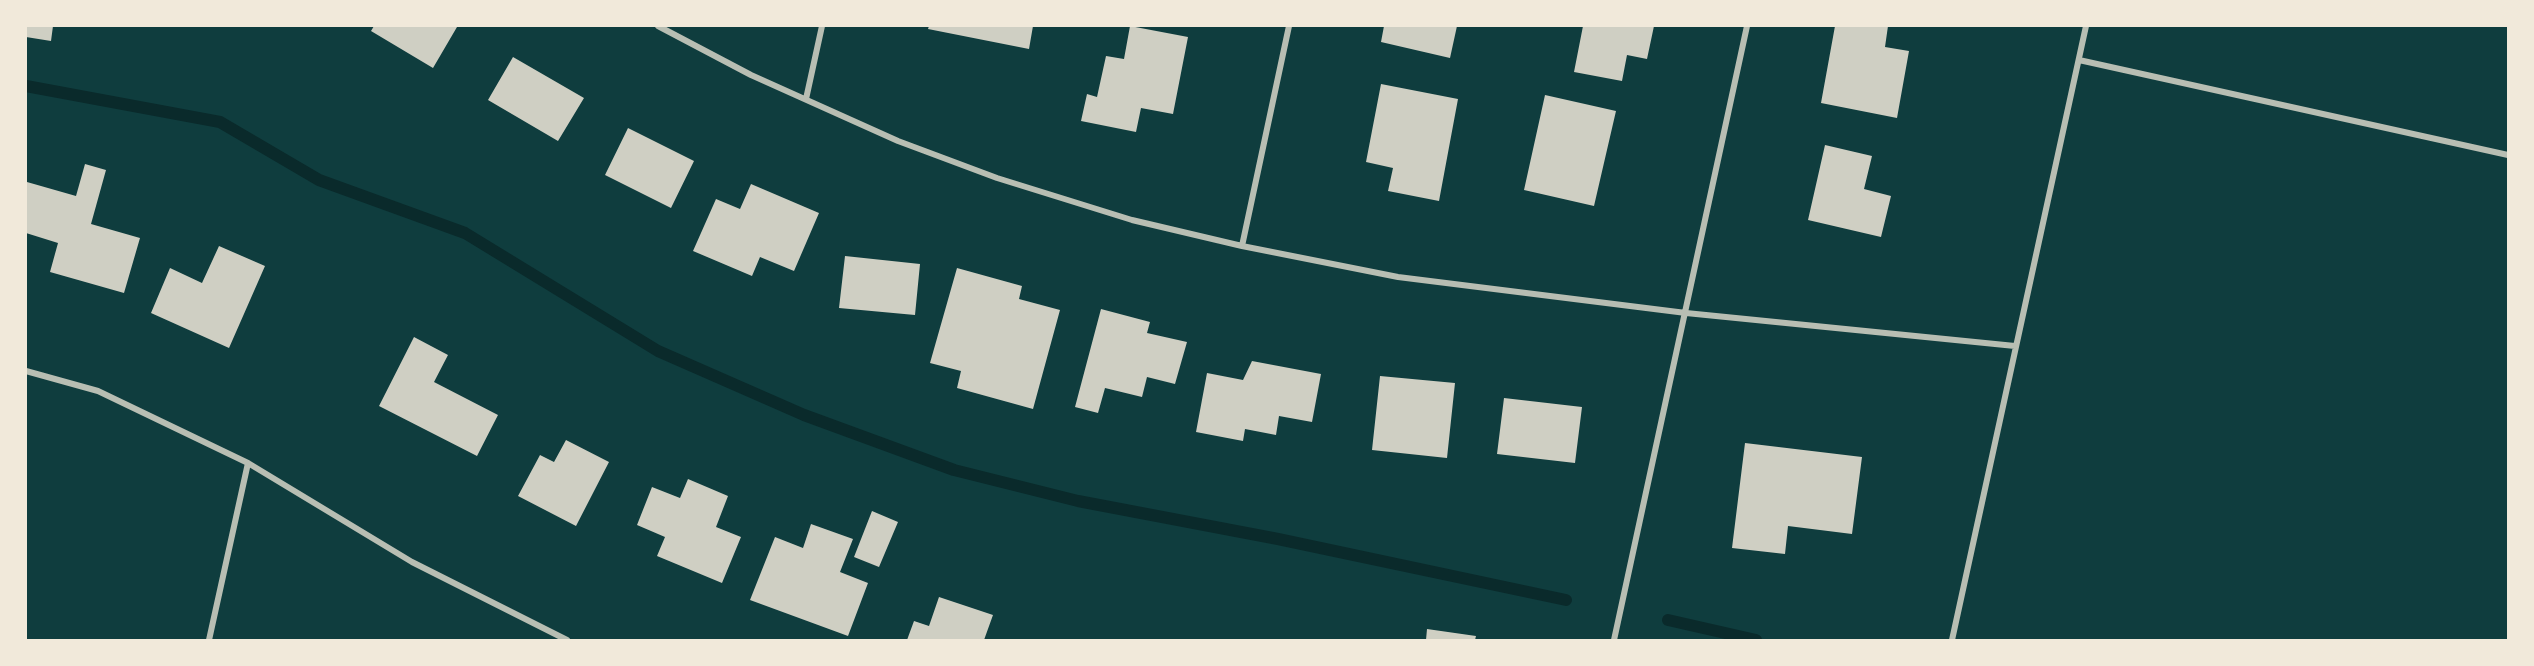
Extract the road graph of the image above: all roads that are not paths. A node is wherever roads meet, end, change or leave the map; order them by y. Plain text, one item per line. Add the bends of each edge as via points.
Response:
1 (658, 26) edge
2 (822, 26) edge
3 (1289, 26) edge
4 (1747, 26) edge
5 (2086, 26) edge
6 (2079, 60) junction
7 (806, 99) junction
8 (2508, 155) edge
9 (1242, 246) junction
10 (1686, 313) junction
11 (2015, 346) junction
12 (26, 372) edge
13 (249, 463) junction
14 (209, 640) edge
15 (567, 640) edge
16 (1614, 640) edge
17 (1952, 640) edge

1 - 7 street
2 - 7 street
3 - 9 street
4 - 10 street
5 - 6 street
6 - 8 street
6 - 11 street
7 - 9 street via 898,141 997,178 1132,220
9 - 10 street via 1398,277
10 - 11 street
10 - 16 street
11 - 17 street
12 - 13 street via 98,391
13 - 14 street
13 - 15 street via 412,562

